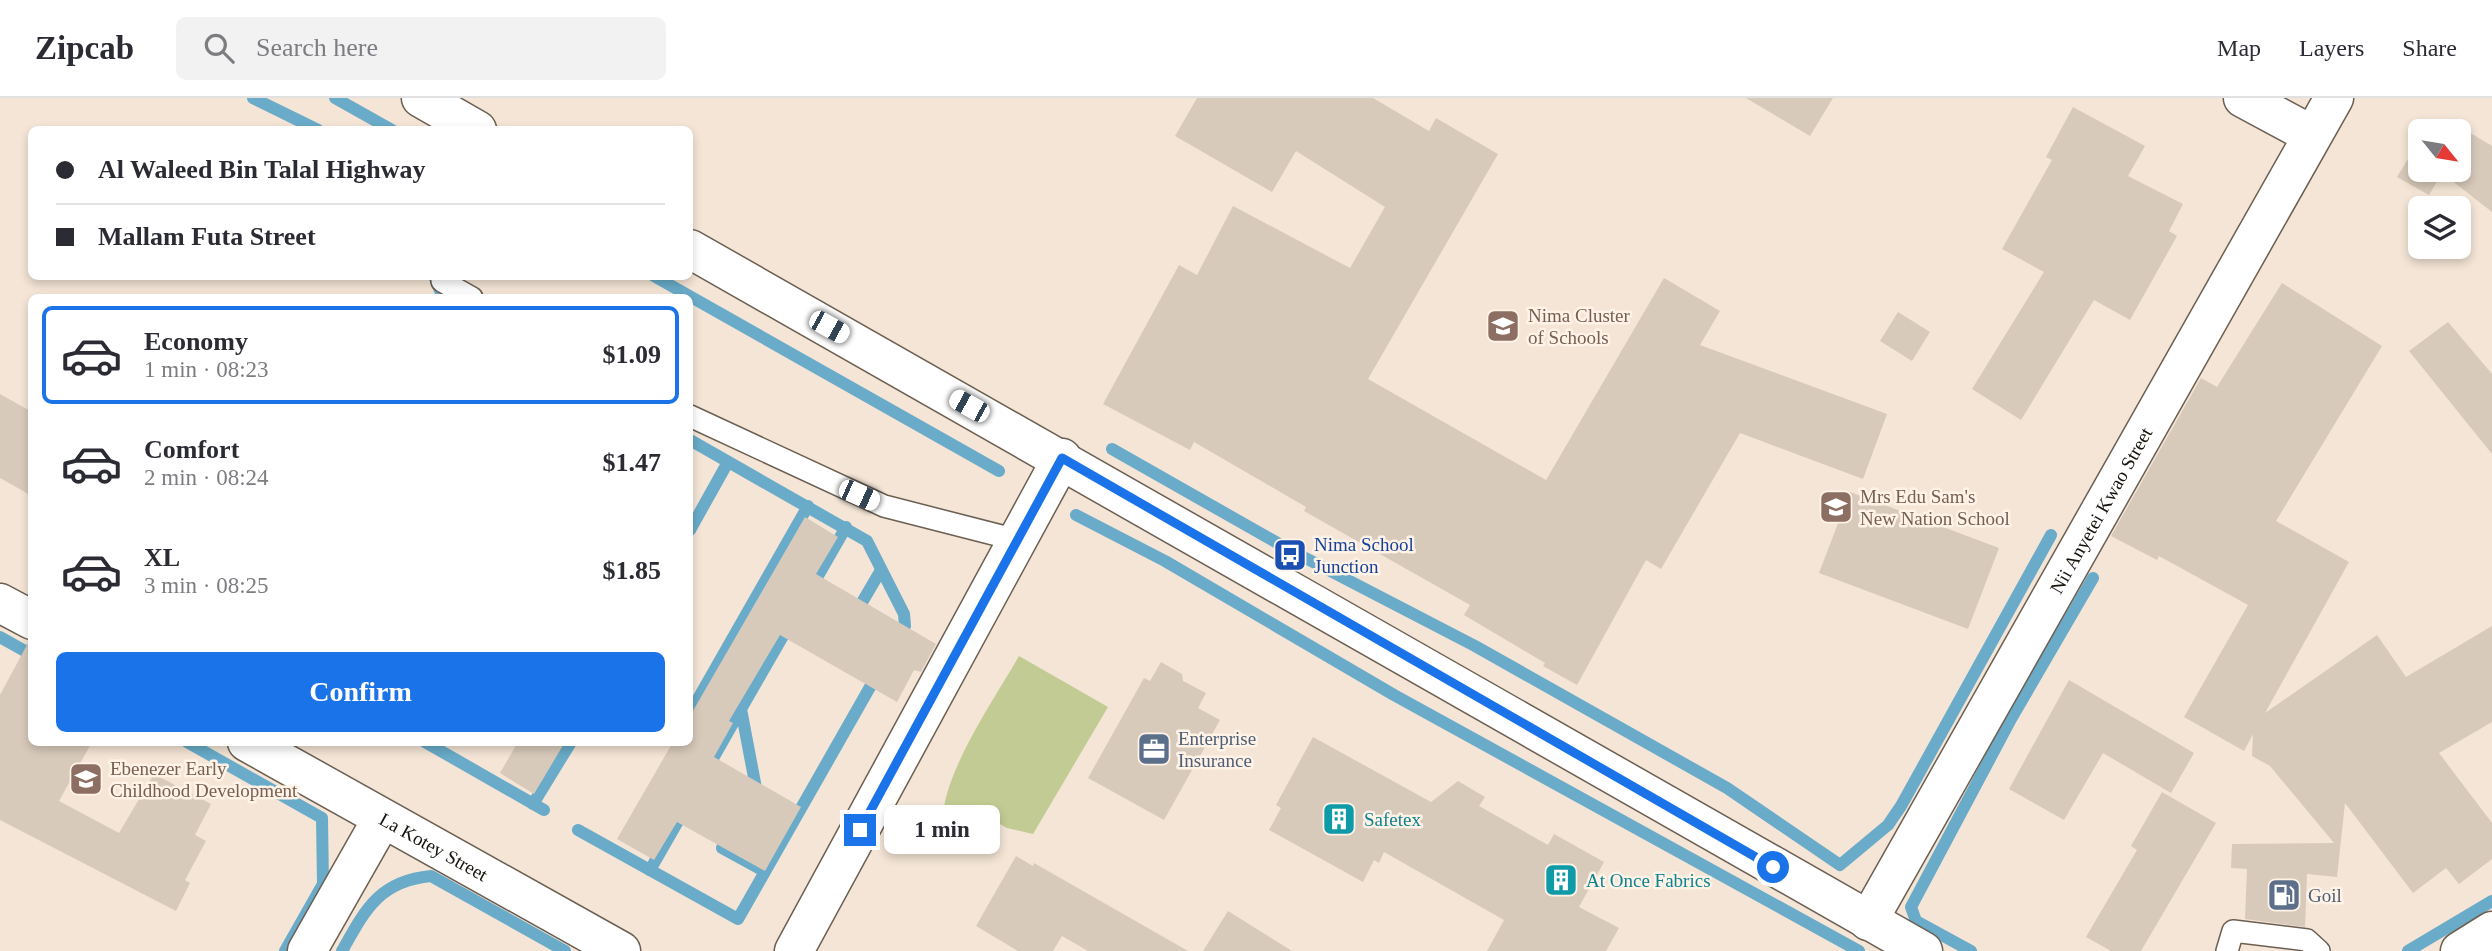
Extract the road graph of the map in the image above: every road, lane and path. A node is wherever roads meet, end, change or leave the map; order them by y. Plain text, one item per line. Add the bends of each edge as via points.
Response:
1 (421, 98) edge
2 (2244, 98) edge
3 (2334, 98) edge
4 (470, 126) edge
5 (2312, 135) junction
6 (693, 251) edge
7 (442, 281) dead end
8 (465, 294) edge
9 (693, 417) edge
10 (1062, 458) junction
11 (1017, 540) junction
12 (0, 603) edge
13 (28, 618) edge
14 (254, 746) edge
15 (382, 818) junction
16 (1868, 921) junction
17 (2492, 931) edge
18 (307, 951) edge
19 (621, 951) edge
20 (794, 951) edge
21 (1923, 951) edge
22 (2227, 951) edge
23 (2319, 951) edge
24 (2460, 951) edge

1 - 4 street
2 - 5 street
3 - 5 street, Nii Anyetei Kwao Street
5 - 16 street, Nii Anyetei Kwao Street
6 - 10 street
7 - 8 lane
9 - 11 lane via 884,506
10 - 11 street
10 - 16 street
11 - 20 street
12 - 13 street
14 - 15 street, La Kotey Street
15 - 18 street
15 - 19 street, La Kotey Street
16 - 21 street
17 - 24 street
22 - 23 lane via 2233,931 2307,940

